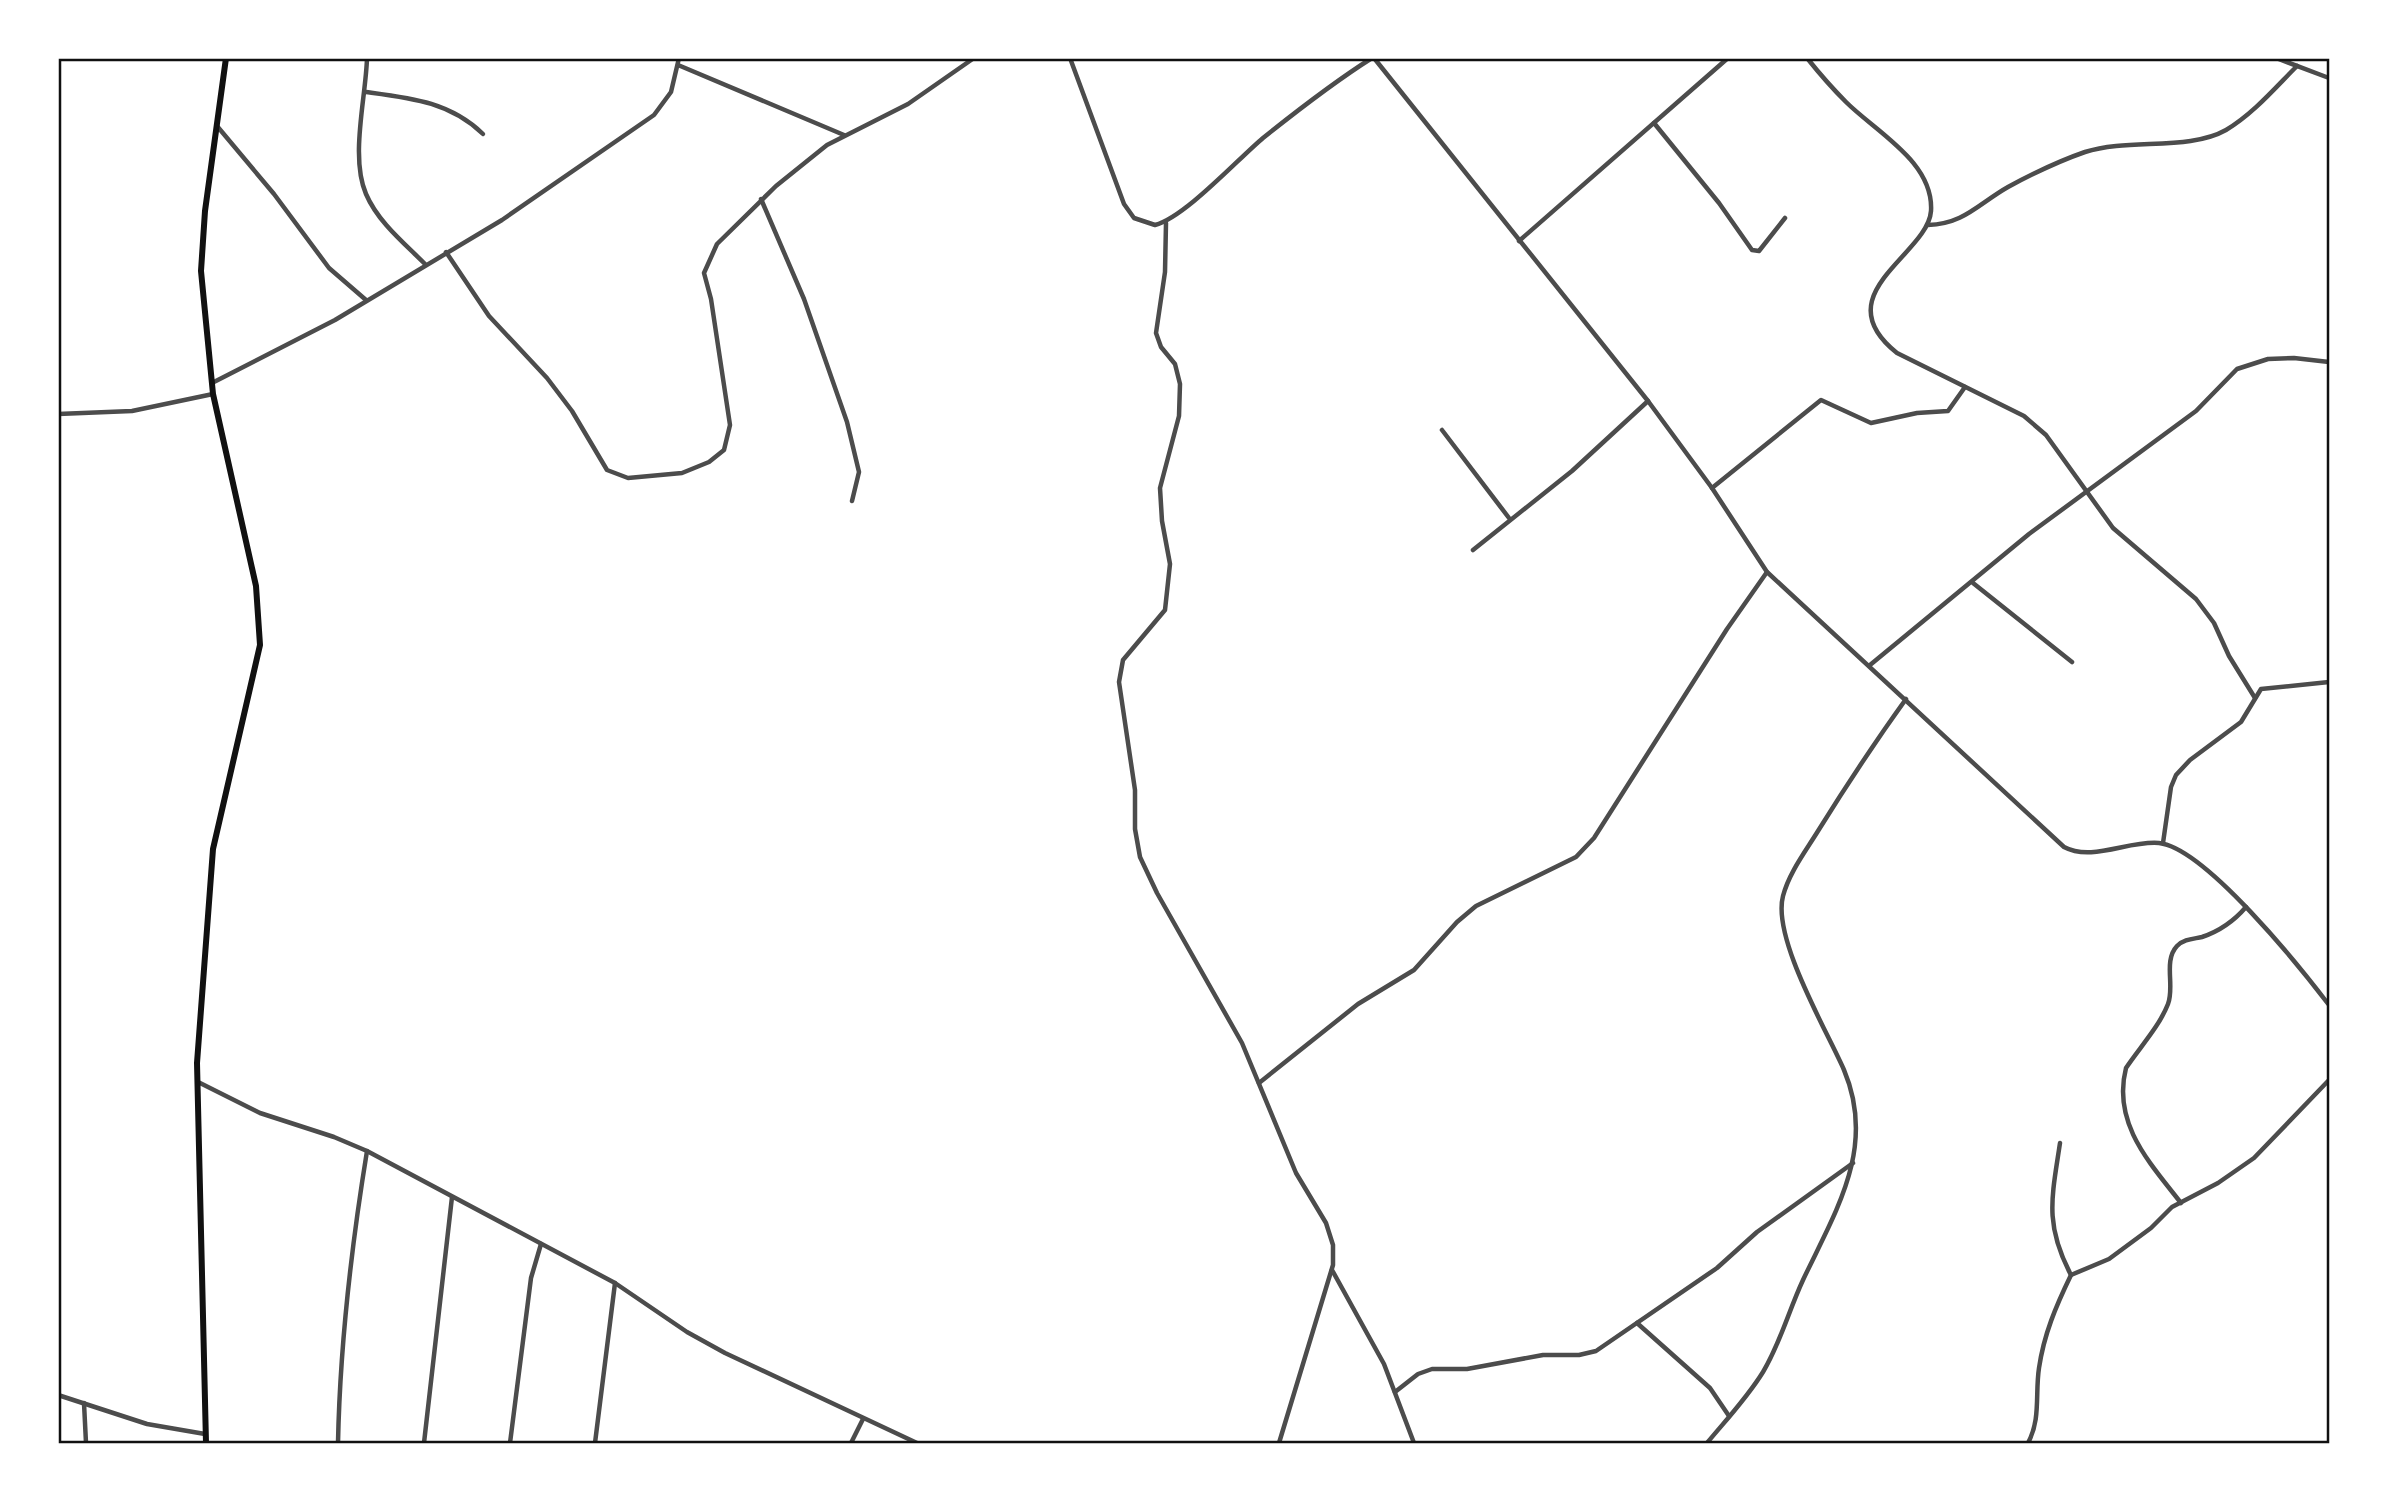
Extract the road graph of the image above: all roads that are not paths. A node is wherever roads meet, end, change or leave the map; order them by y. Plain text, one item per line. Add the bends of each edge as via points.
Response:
1 (226, 58) edge
2 (367, 58) edge
3 (679, 58) edge
4 (974, 58) edge
5 (1070, 58) edge
6 (1376, 58) edge
7 (1728, 58) edge
8 (1807, 58) edge
9 (2276, 58) edge
10 (678, 65) junction
11 (2297, 66) junction
12 (2329, 78) edge
13 (366, 92) junction
14 (1654, 123) junction
15 (217, 125) junction
16 (484, 134) dead end
17 (845, 135) junction
18 (761, 199) junction
19 (1785, 218) dead end
20 (1166, 222) junction
21 (1928, 225) junction
22 (1519, 241) junction
23 (446, 253) junction
24 (425, 264) junction
25 (366, 300) junction
26 (2329, 362) edge
27 (212, 383) junction
28 (1965, 387) junction
29 (213, 394) junction
30 (1648, 401) junction
31 (58, 414) edge
32 (1442, 430) dead end
33 (1712, 488) junction
34 (2087, 494) junction
35 (852, 501) dead end
36 (1509, 518) junction
37 (1473, 550) dead end
38 (1767, 572) junction
39 (1973, 583) junction
40 (2072, 662) dead end
41 (1870, 665) junction
42 (2329, 682) edge
43 (2255, 698) junction
44 (1906, 699) junction
45 (2163, 843) junction
46 (2246, 907) junction
47 (2329, 1005) edge
48 (2329, 1080) edge
49 (197, 1081) junction
50 (1259, 1083) junction
51 (2060, 1143) dead end
52 (367, 1152) junction
53 (1853, 1162) junction
54 (452, 1197) junction
55 (2180, 1203) junction
56 (541, 1244) junction
57 (1332, 1270) junction
58 (2071, 1275) junction
59 (615, 1283) junction
60 (1637, 1324) junction
61 (1395, 1392) junction
62 (58, 1395) edge
63 (85, 1403) junction
64 (1729, 1417) junction
65 (863, 1419) junction
66 (206, 1434) junction
67 (86, 1443) edge
68 (206, 1443) edge
69 (338, 1443) edge
70 (424, 1443) edge
71 (510, 1443) edge
72 (595, 1443) edge
73 (851, 1443) edge
74 (917, 1443) edge
75 (1279, 1443) edge
76 (1413, 1443) edge
77 (1707, 1443) edge
78 (2028, 1443) edge

1 - 15 main road
2 - 13 street
3 - 10 street
4 - 17 street via 908,104
5 - 20 street via 1124,204 1142,222
6 - 20 street via 1313,98
6 - 22 street
7 - 14 street
8 - 21 street via 1919,172 1930,192
9 - 11 street
10 - 17 street
10 - 23 street via 671,92 654,116
11 - 12 street
11 - 21 street via 2253,109 2207,139 2121,144 2086,152 2007,188 1949,224
13 - 16 street via 431,101 470,121
13 - 24 street via 360,135 365,192 378,215
14 - 19 street via 1752,250 1759,251 1770,241
14 - 22 street
15 - 25 street via 329,268
15 - 27 main road via 201,271
17 - 18 street
18 - 23 street via 717,244 704,273 730,425 728,439 724,450 709,462 682,473 628,478 607,470 572,411 489,316
18 - 35 street via 804,299 847,422 859,472
20 - 50 street via 1156,333 1175,364 1180,384 1179,416 1160,488 1170,564 1165,610 1123,660 1120,699 1140,857
21 - 28 street via 1888,269 1874,295 1872,320 1883,342 1897,353
22 - 30 street
23 - 24 street
24 - 25 street
25 - 27 street
26 - 34 street via 2268,359 2237,369 2196,411
27 - 29 main road
28 - 33 street via 1943,413 1917,413 1883,423 1871,423 1821,400
28 - 34 street via 2024,416 2046,435
29 - 31 street via 132,411
29 - 49 main road via 256,586 260,645 213,849
30 - 33 street
30 - 36 street via 1572,471
32 - 36 street
33 - 38 street
34 - 39 street via 2029,534
34 - 43 street via 2113,528 2196,599
36 - 37 street
38 - 41 street
38 - 50 street via 1594,838 1576,857 1476,906 1414,970 1358,1004
39 - 40 street
39 - 41 street
41 - 44 street
42 - 43 street via 2266,686
43 - 45 street via 2229,734 2176,775
44 - 45 street via 2074,852
44 - 53 street via 1791,873 1782,899 1785,929 1806,994 1844,1071 1855,1133
45 - 46 street via 2195,860
46 - 47 street
46 - 55 street via 2220,929 2176,947 2169,963 2172,985 2168,1004 2123,1078 2129,1131
48 - 55 street via 2253,1158
49 - 52 street via 260,1113
49 - 66 main road
50 - 57 street via 1296,1173 1326,1223 1333,1245
51 - 58 street via 2051,1228
52 - 54 street
52 - 69 street via 342,1332
53 - 60 street
53 - 64 street via 1837,1216 1803,1279 1763,1371
54 - 56 street
54 - 70 street
55 - 58 street via 2109,1259
56 - 59 street
56 - 71 street via 531,1278
57 - 61 street
57 - 75 street
58 - 78 street via 2049,1324 2036,1388 2038,1414
59 - 65 street via 725,1353
59 - 72 street
60 - 61 street via 1595,1351 1475,1368 1432,1369
60 - 64 street via 1710,1388
61 - 76 street
62 - 63 street
63 - 66 street via 147,1424
63 - 67 street
64 - 77 street
65 - 73 street
65 - 74 street
66 - 68 main road

